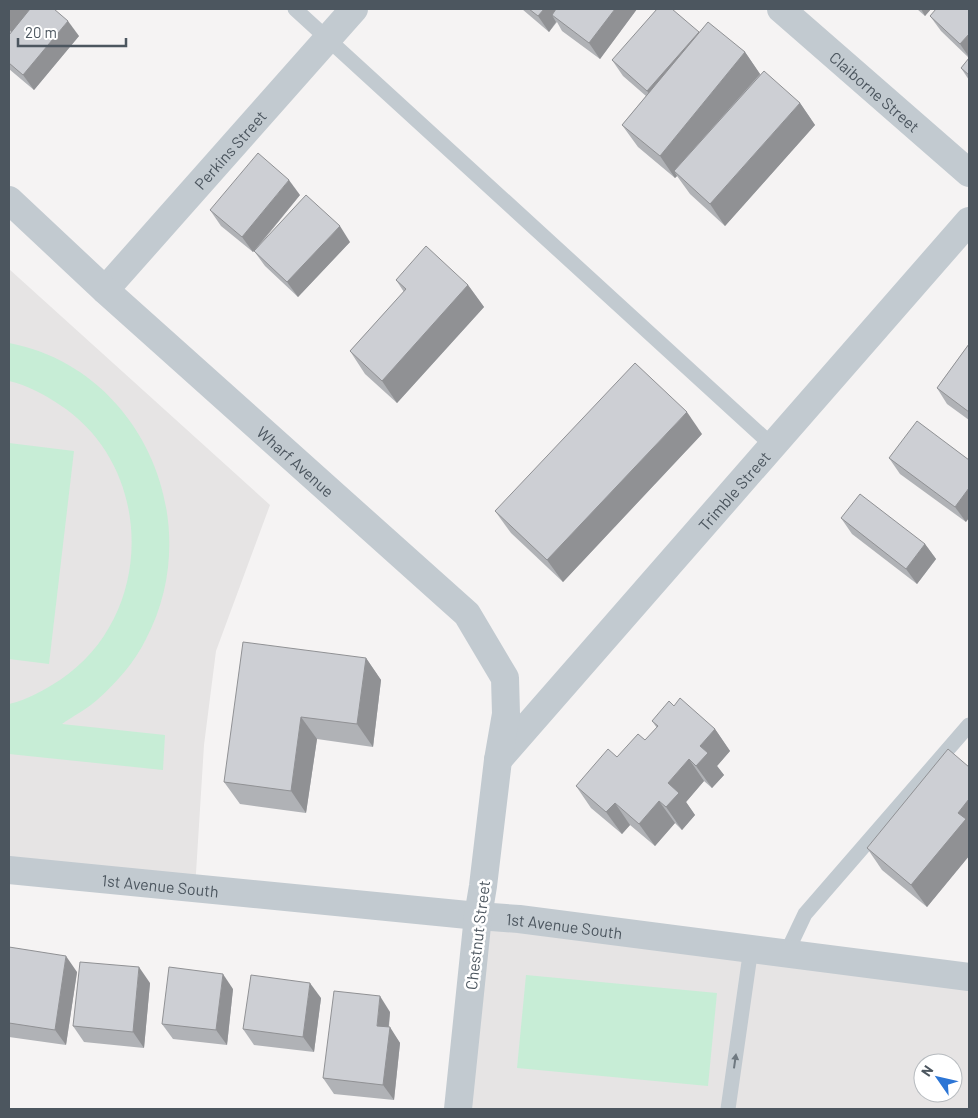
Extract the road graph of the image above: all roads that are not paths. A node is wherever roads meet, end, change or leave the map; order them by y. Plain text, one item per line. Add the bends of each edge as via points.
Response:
1 (295, 9) edge
2 (354, 9) edge
3 (781, 9) edge
4 (328, 38) junction
5 (969, 173) edge
6 (9, 200) edge
7 (969, 221) edge
8 (105, 290) junction
9 (774, 446) junction
10 (969, 725) edge
11 (498, 760) junction
12 (9, 870) edge
13 (478, 916) junction
14 (751, 948) junction
15 (786, 954) junction
16 (969, 977) edge
17 (458, 1109) edge
18 (728, 1109) edge

1 - 4 lane
2 - 4 street, Perkins Street
3 - 5 street, Claiborne Street
4 - 8 street, Perkins Street
4 - 9 lane
6 - 8 street, Wharf Avenue
7 - 9 street, Trimble Street
8 - 11 street, Wharf Avenue via 467,614 505,678 506,714
9 - 11 street, Trimble Street
10 - 15 lane via 805,914
11 - 13 street, Chestnut Street
12 - 13 street, 1st Avenue South
13 - 14 street, 1st Avenue South
13 - 17 street, Chestnut Street
14 - 15 street, 1st Avenue South
18 -> 14 lane
15 - 16 street, 1st Avenue South

